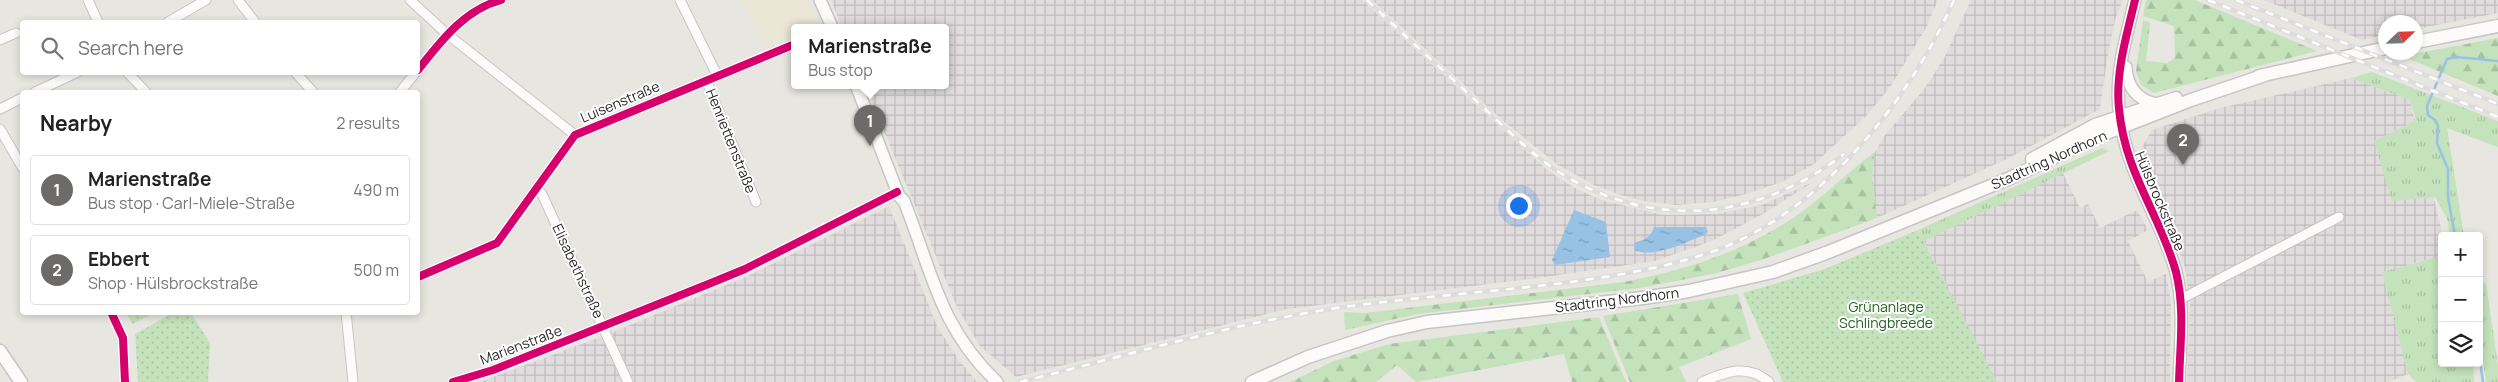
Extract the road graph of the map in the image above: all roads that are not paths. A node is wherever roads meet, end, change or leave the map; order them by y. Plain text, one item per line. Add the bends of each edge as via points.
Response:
1 (88, 0) edge
2 (206, 0) edge
3 (238, 0) edge
4 (410, 0) edge
5 (501, 0) edge
6 (680, 0) edge
7 (820, 0) edge
8 (2135, 0) edge
9 (97, 20) edge
10 (171, 20) edge
11 (253, 20) edge
12 (831, 24) edge
13 (2498, 26) edge
14 (16, 33) dead end
15 (447, 34) junction
16 (0, 40) edge
17 (2423, 41) edge
18 (791, 46) edge
19 (2125, 46) junction
20 (2378, 50) edge
21 (420, 67) edge
22 (72, 75) edge
23 (130, 75) edge
24 (298, 75) edge
25 (414, 75) edge
26 (717, 75) junction
27 (2265, 75) junction
28 (706, 80) junction
29 (858, 89) edge
30 (39, 90) edge
31 (144, 90) edge
32 (311, 90) edge
33 (402, 90) edge
34 (20, 99) edge
35 (2157, 104) junction
36 (0, 109) edge
37 (2120, 123) junction
38 (0, 130) edge
39 (575, 135) junction
40 (20, 164) edge
41 (537, 189) junction
42 (898, 194) junction
43 (756, 202) dead end
44 (2339, 217) dead end
45 (420, 276) edge
46 (2181, 300) junction
47 (112, 315) edge
48 (346, 315) edge
49 (603, 326) junction
50 (0, 351) edge
51 (1281, 369) junction
52 (21, 382) edge
53 (125, 382) edge
54 (353, 382) edge
55 (453, 382) edge
56 (628, 382) edge
57 (997, 382) edge
58 (1252, 382) edge
59 (1264, 382) edge
60 (1702, 382) edge
61 (1769, 382) edge
62 (2179, 382) edge

1 - 9 street
2 - 10 street
3 - 11 street
4 - 15 street
5 - 15 street via 473,12
6 - 26 street
7 - 12 street
8 - 19 street, Hülsbrockstraße
13 - 17 main road
14 - 16 street
15 - 21 street
15 - 39 street
18 - 26 street, Luisenstraße
19 - 35 street via 2126,79 2135,95
19 - 37 street, Hülsbrockstraße via 2119,87
20 - 27 main road, Stadtring Nordhorn
22 - 30 street
23 - 31 street
24 - 32 street
25 - 33 street
26 - 28 street, Luisenstraße
27 - 35 main road, Stadtring Nordhorn via 2214,86
27 - 37 main road, Stadtring Nordhorn
28 - 39 street, Luisenstraße
28 - 43 street, Henriettenstraße
29 - 42 street
34 - 36 street
35 - 37 main road, Stadtring Nordhorn
37 - 46 street, Hülsbrockstraße via 2134,177 2171,257
37 - 51 main road, Stadtring Nordhorn via 2087,129 1945,203 1773,272 1643,298 1427,322 1387,331
38 - 40 street
39 - 41 street, Luisenstraße
41 - 45 street, Luisenstraße via 497,243
41 - 49 street, Elisabethstraße
42 - 49 street, Marienstraße via 745,269
42 - 57 street via 920,240 924,261 945,312 974,359
44 - 46 street
46 - 62 street, Hülsbrockstraße
47 - 53 street via 123,338
48 - 54 street
49 - 55 street, Marienstraße via 493,370
49 - 56 street, Elisabethstraße
50 - 52 main road
51 - 58 main road, Stadtring Nordhorn
51 - 59 main road, Stadtring Nordhorn
60 - 61 street via 1731,370 1744,370 1755,372

